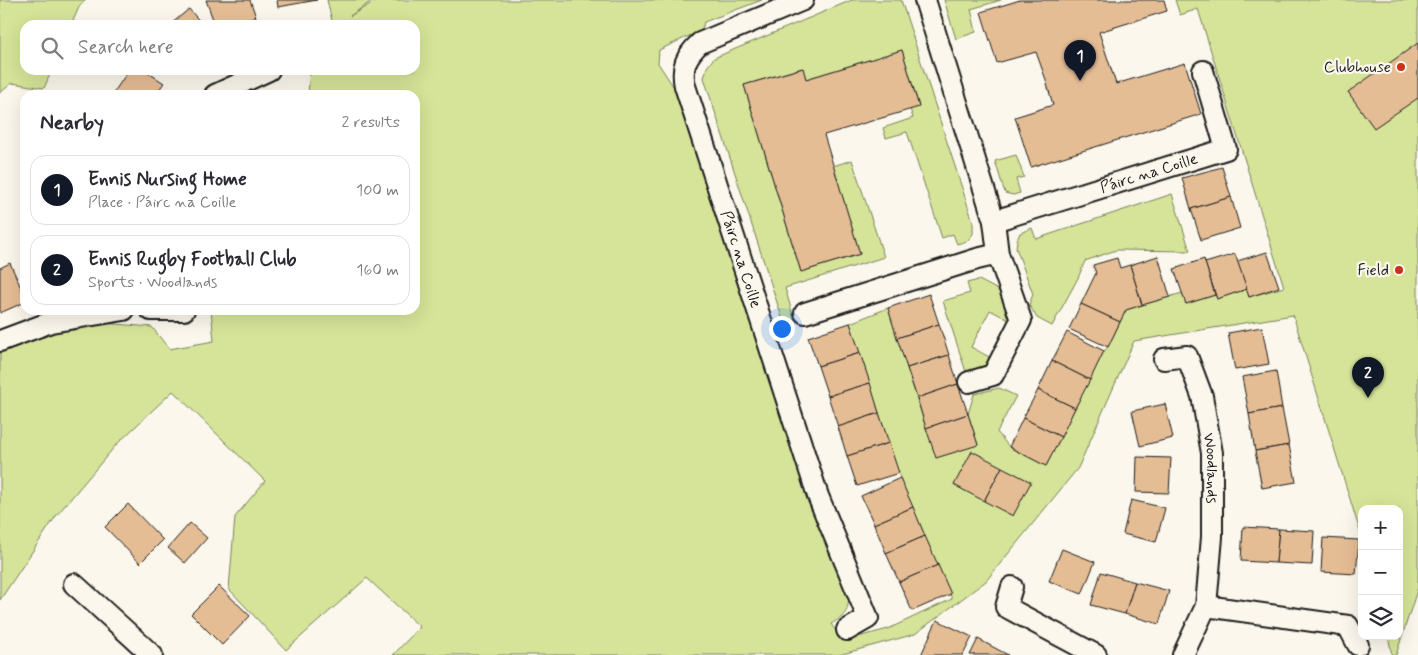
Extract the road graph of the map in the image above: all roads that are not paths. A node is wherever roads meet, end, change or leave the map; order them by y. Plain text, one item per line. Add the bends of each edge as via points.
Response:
1 (803, 0) edge
2 (925, 0) edge
3 (1203, 71) dead end
4 (258, 75) edge
5 (226, 90) edge
6 (994, 221) junction
7 (998, 254) junction
8 (805, 313) dead end
9 (94, 315) edge
10 (0, 341) edge
11 (1164, 359) dead end
12 (969, 382) dead end
13 (74, 584) dead end
14 (1012, 587) dead end
15 (1206, 606) junction
16 (848, 630) dead end
17 (1358, 645) dead end
18 (152, 655) edge
19 (1096, 655) edge
20 (1183, 655) edge

1 - 16 street, Páirc na Coille via 700,43 690,52 682,75 818,496 868,618
2 - 6 street
3 - 6 street, Páirc na Coille via 1226,149
4 - 5 street
6 - 7 street
7 - 8 street
7 - 12 street via 1021,320 993,375
9 - 10 street via 51,322
11 - 15 street, Woodlands via 1187,356 1202,396 1212,453 1212,538
13 - 18 street
14 - 19 street via 1006,607
15 - 17 street via 1348,626
15 - 20 street, Woodlands

